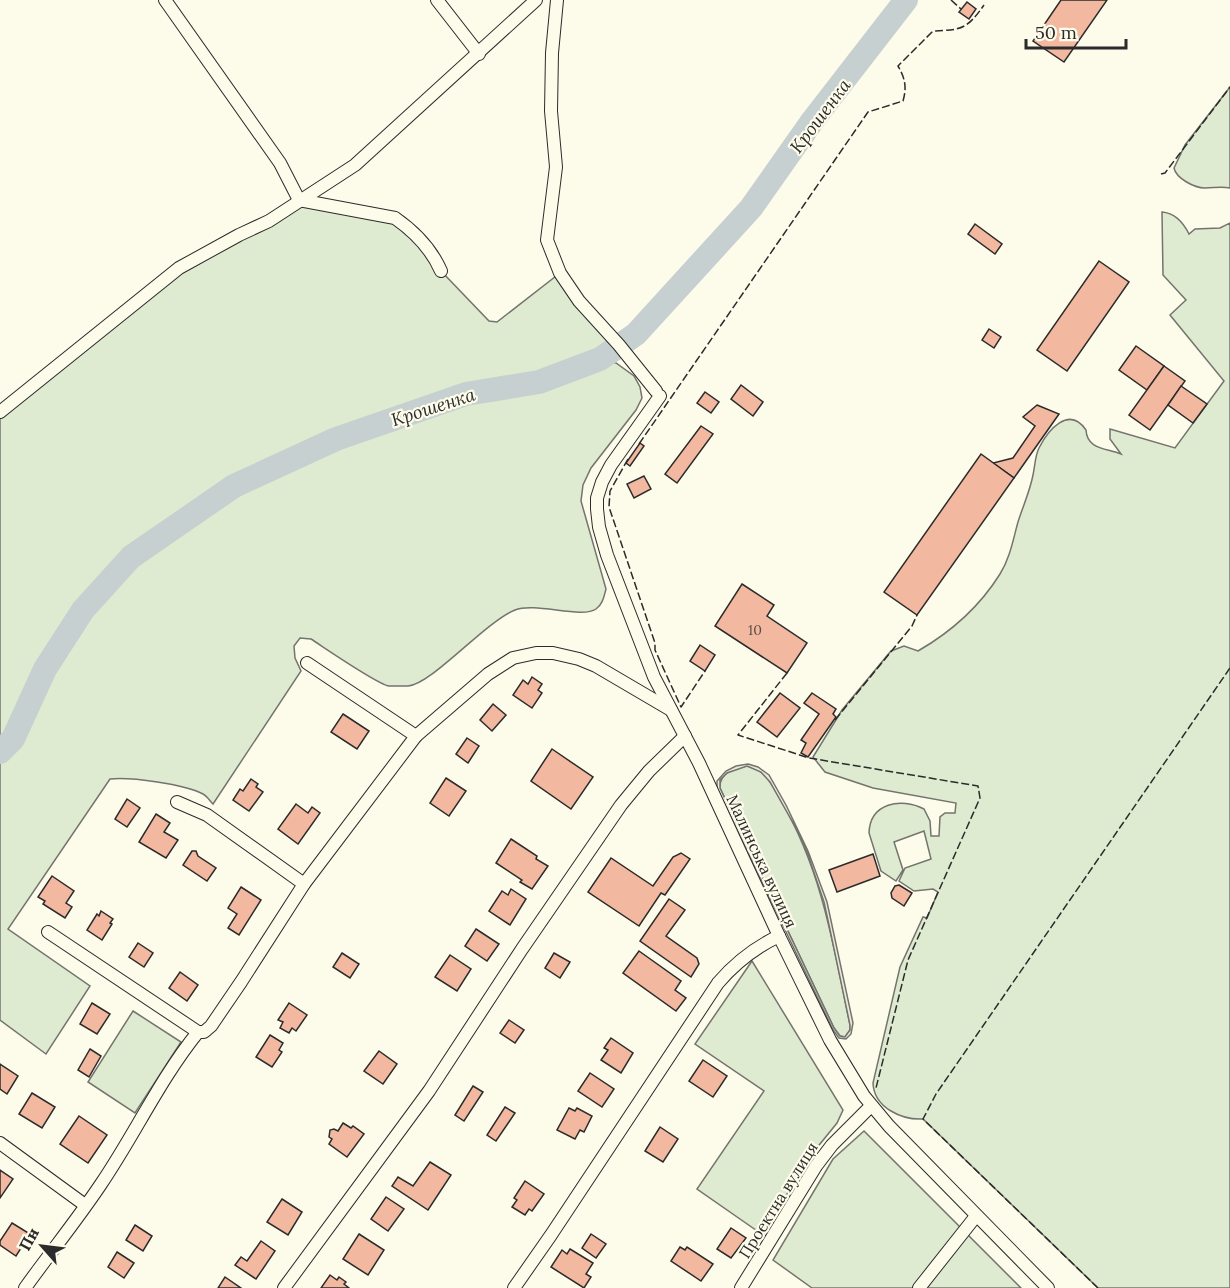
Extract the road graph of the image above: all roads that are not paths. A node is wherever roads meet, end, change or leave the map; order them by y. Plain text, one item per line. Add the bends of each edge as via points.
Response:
1 (165, 0) edge
2 (437, 0) edge
3 (536, 0) edge
4 (557, 0) edge
5 (479, 54) junction
6 (299, 200) junction
7 (441, 271) dead end
8 (0, 412) edge
9 (307, 663) dead end
10 (671, 710) junction
11 (416, 736) junction
12 (685, 736) junction
13 (177, 802) dead end
14 (304, 884) junction
15 (48, 932) dead end
16 (779, 936) junction
17 (198, 1032) junction
18 (871, 1106) junction
19 (0, 1143) edge
20 (86, 1205) junction
21 (976, 1216) junction
22 (25, 1288) edge
23 (284, 1288) edge
24 (514, 1288) edge
25 (741, 1288) edge
26 (919, 1288) edge
27 (1048, 1288) edge

1 - 6 street via 280,163
2 - 5 street
3 - 5 street
4 - 10 street, Малинська вулиця via 551,111 556,167 547,240 560,273 579,301 658,394 611,465 602,482 597,509 607,555 624,602
5 - 6 street via 355,165
6 - 7 street via 395,218 434,254
6 - 8 street via 269,221 179,268
9 - 11 street
10 - 11 street via 587,663 553,653 536,653 513,658 488,674
10 - 12 street, Малинська вулиця
11 - 14 street
12 - 16 street, Малинська вулиця
12 - 23 street via 621,805 429,1091
13 - 14 street via 207,814
14 - 17 street via 212,1026
15 - 17 street
16 - 18 street, Малинська вулиця via 830,1040
16 - 24 street via 750,951 718,983
17 - 20 street
18 - 21 street, Малинська вулиця
18 - 25 street, Проектна вулиця via 816,1166
19 - 20 street
20 - 22 street
21 - 26 street
21 - 27 street, Малинська вулиця

